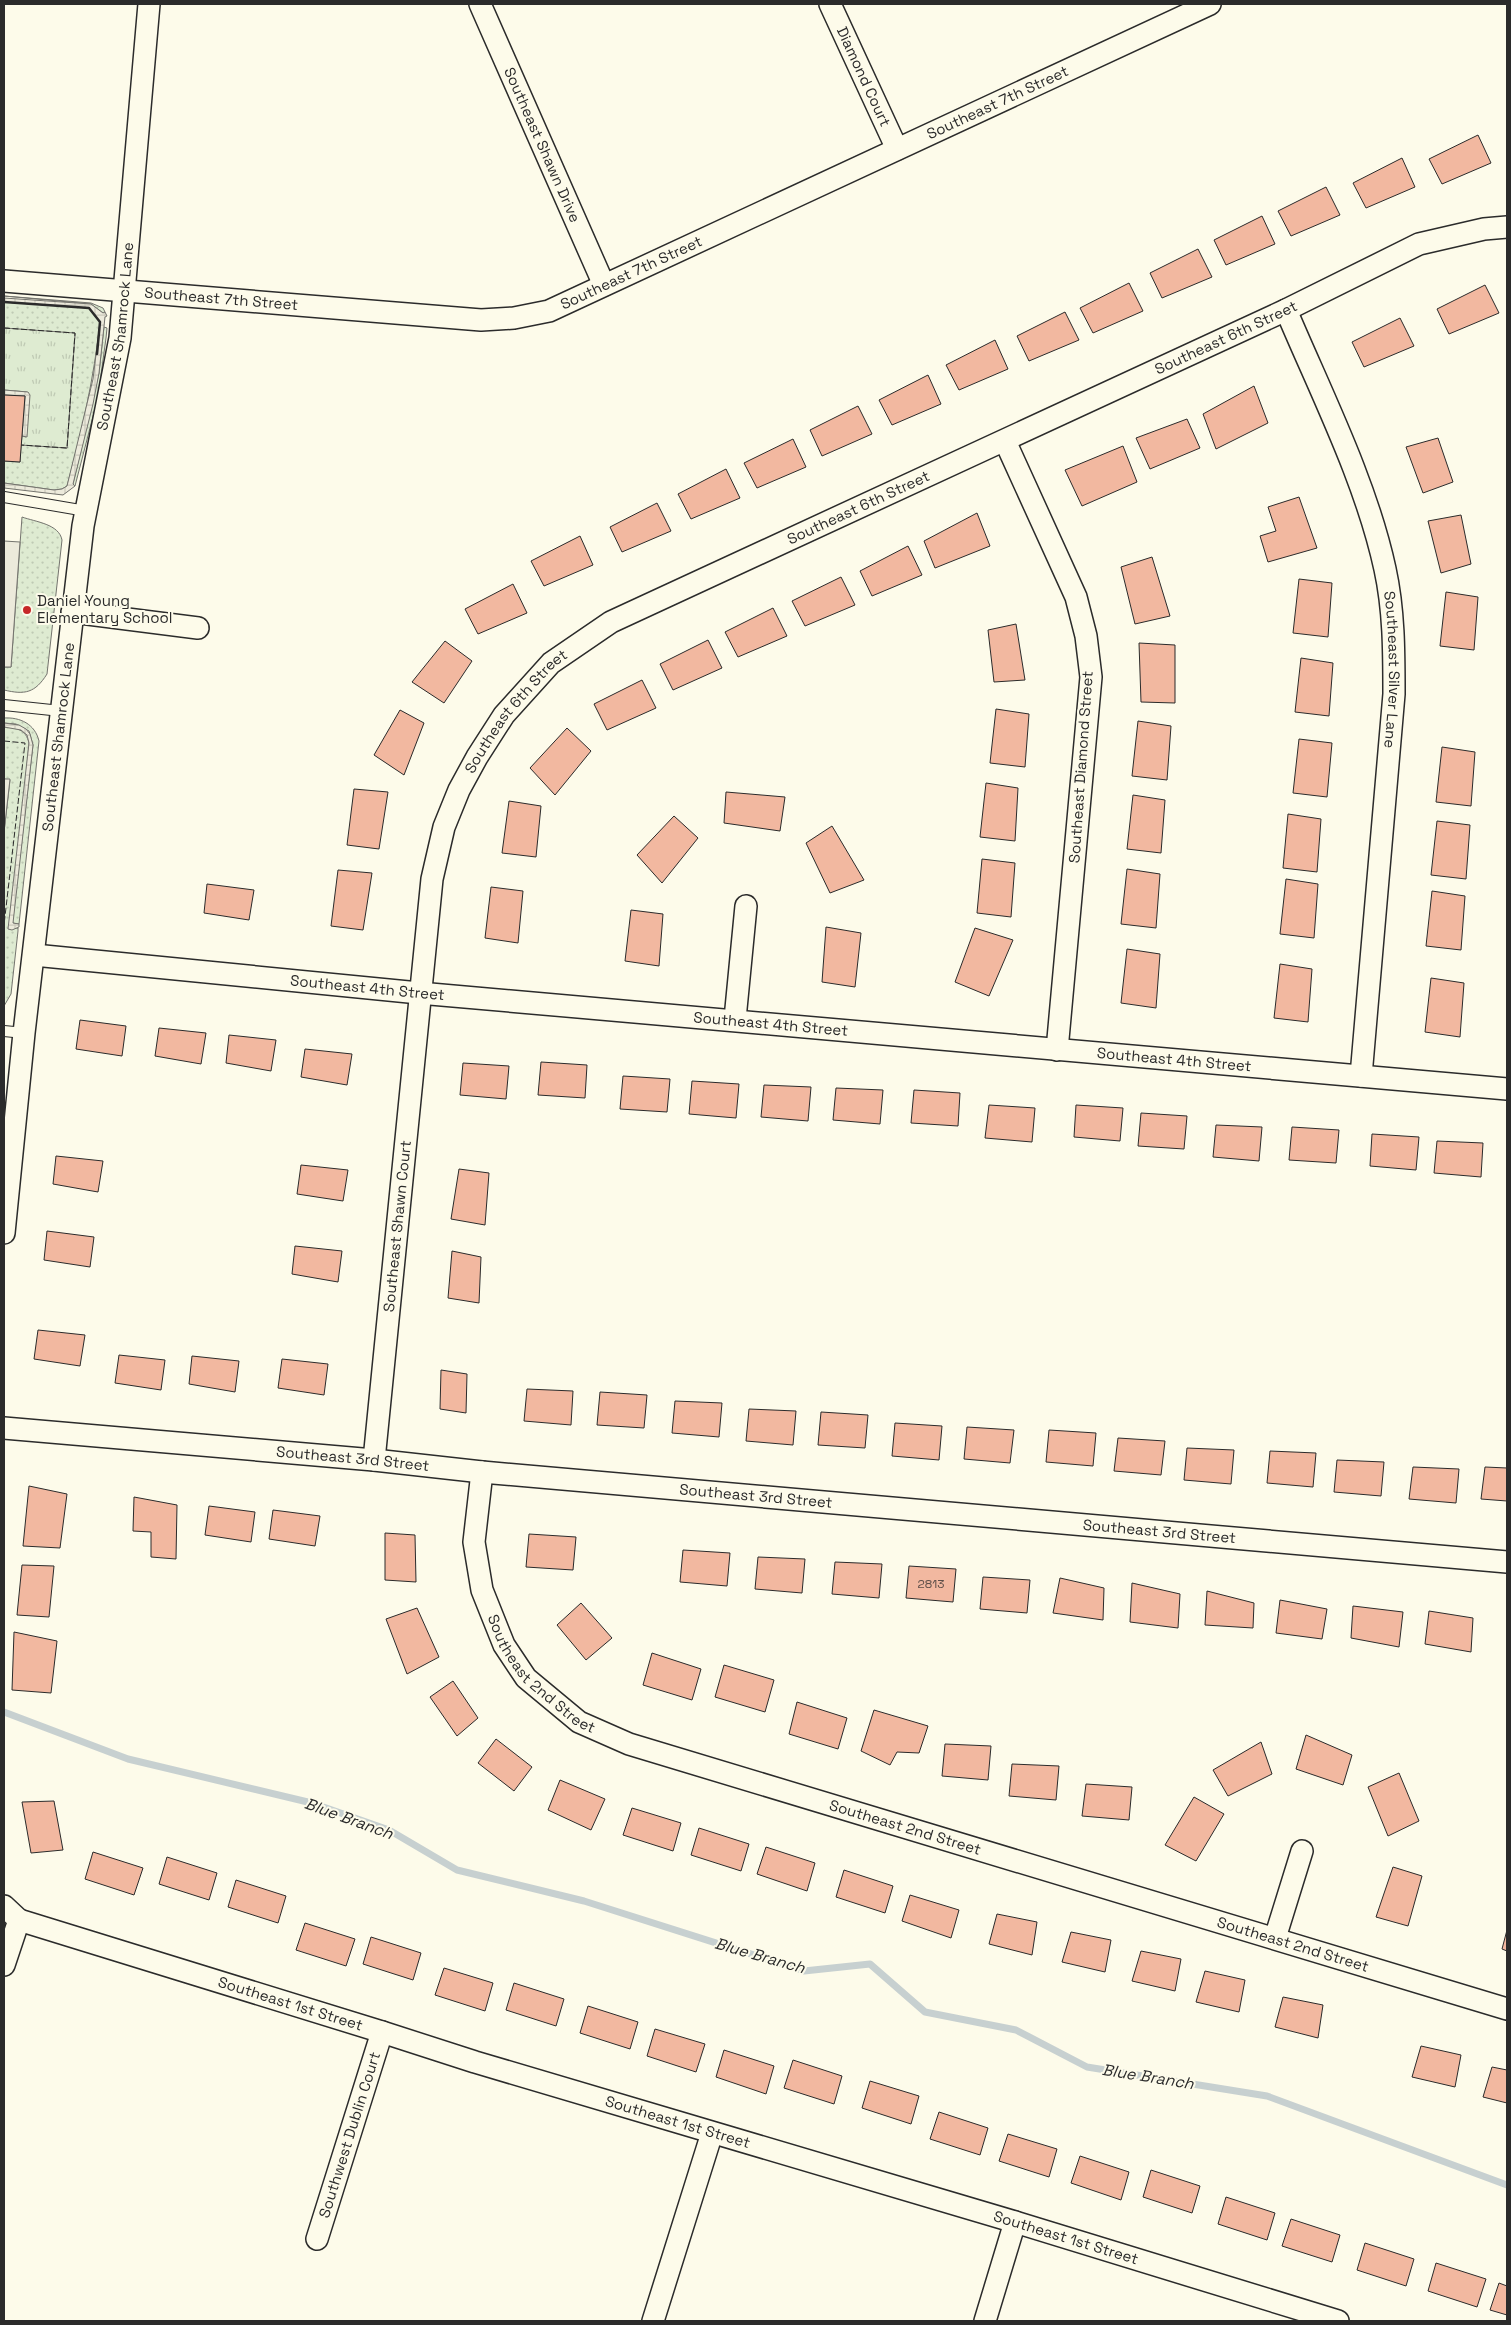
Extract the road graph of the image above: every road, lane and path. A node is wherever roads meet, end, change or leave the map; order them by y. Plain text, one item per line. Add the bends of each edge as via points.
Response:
1 (149, 4) edge
2 (480, 4) edge
3 (830, 4) edge
4 (1210, 4) edge
5 (1181, 10) edge
6 (897, 149) junction
7 (1507, 227) edge
8 (4, 282) edge
9 (604, 285) junction
10 (123, 291) junction
11 (1286, 310) junction
12 (1005, 441) junction
13 (4, 496) edge
14 (86, 511) junction
15 (72, 612) junction
16 (198, 628) dead end
17 (4, 705) edge
18 (61, 711) junction
19 (746, 906) dead end
20 (34, 956) junction
21 (419, 992) junction
22 (735, 1019) junction
23 (14, 1032) edge
24 (1057, 1050) junction
25 (1361, 1076) junction
26 (1507, 1088) edge
27 (4, 1233) edge
28 (4, 1428) edge
29 (374, 1460) junction
30 (482, 1472) junction
31 (1507, 1562) edge
32 (1302, 1851) dead end
33 (11, 1913) edge
34 (1275, 1938) junction
35 (4, 1966) edge
36 (1507, 2009) edge
37 (382, 2032) junction
38 (712, 2133) junction
39 (1015, 2222) junction
40 (317, 2239) dead end
41 (1324, 2319) edge
42 (653, 2321) edge
43 (984, 2321) edge

1 - 10 street, Southeast Shamrock Lane
2 - 9 street, Southeast Shawn Drive
3 - 6 street, Diamond Court
4 - 5 street, Southeast 7th Street
5 - 6 street, Southeast 7th Street
6 - 9 street, Southeast 7th Street
7 - 11 street, Southeast 6th Street via 1419,244
8 - 10 street, Southeast 7th Street
9 - 10 street, Southeast 7th Street via 549,311 481,320
10 - 14 street, Southeast Shamrock Lane via 120,338
11 - 12 street, Southeast 6th Street
11 - 25 street, Southeast Silver Lane via 1367,502 1385,570 1394,633 1394,694
12 - 21 street, Southeast 6th Street via 611,622 551,663 500,722 477,757 444,827 432,879
12 - 24 street, Southeast Diamond Street via 1076,597 1086,636 1091,677
13 - 14 lane
14 - 15 street, Southeast Shamrock Lane
15 - 16 street
15 - 18 street, Southeast Shamrock Lane
17 - 18 lane
18 - 20 street, Southeast Shamrock Lane
19 - 22 street
20 - 21 street, Southeast 4th Street
20 - 23 street, Southeast Shamrock Lane
21 - 22 street, Southeast 4th Street
21 - 29 street, Southeast Shawn Court
22 - 24 street, Southeast 4th Street
23 - 27 street, Southeast Shamrock Lane
24 - 25 street, Southeast 4th Street
25 - 26 street, Southeast 4th Street
28 - 29 street, Southeast 3rd Street
29 - 30 street, Southeast 3rd Street
30 - 31 street, Southeast 3rd Street
30 - 34 street, Southeast 2nd Street via 474,1542 482,1590 504,1645 526,1678 579,1722 629,1744
32 - 34 street
33 - 35 street
33 - 37 street, Southeast 1st Street
34 - 36 street, Southeast 2nd Street
37 - 38 street, Southeast 1st Street
37 - 40 street, Southwest Dublin Court
38 - 39 street, Southeast 1st Street
38 - 42 street
39 - 41 street, Southeast 1st Street
39 - 43 street

